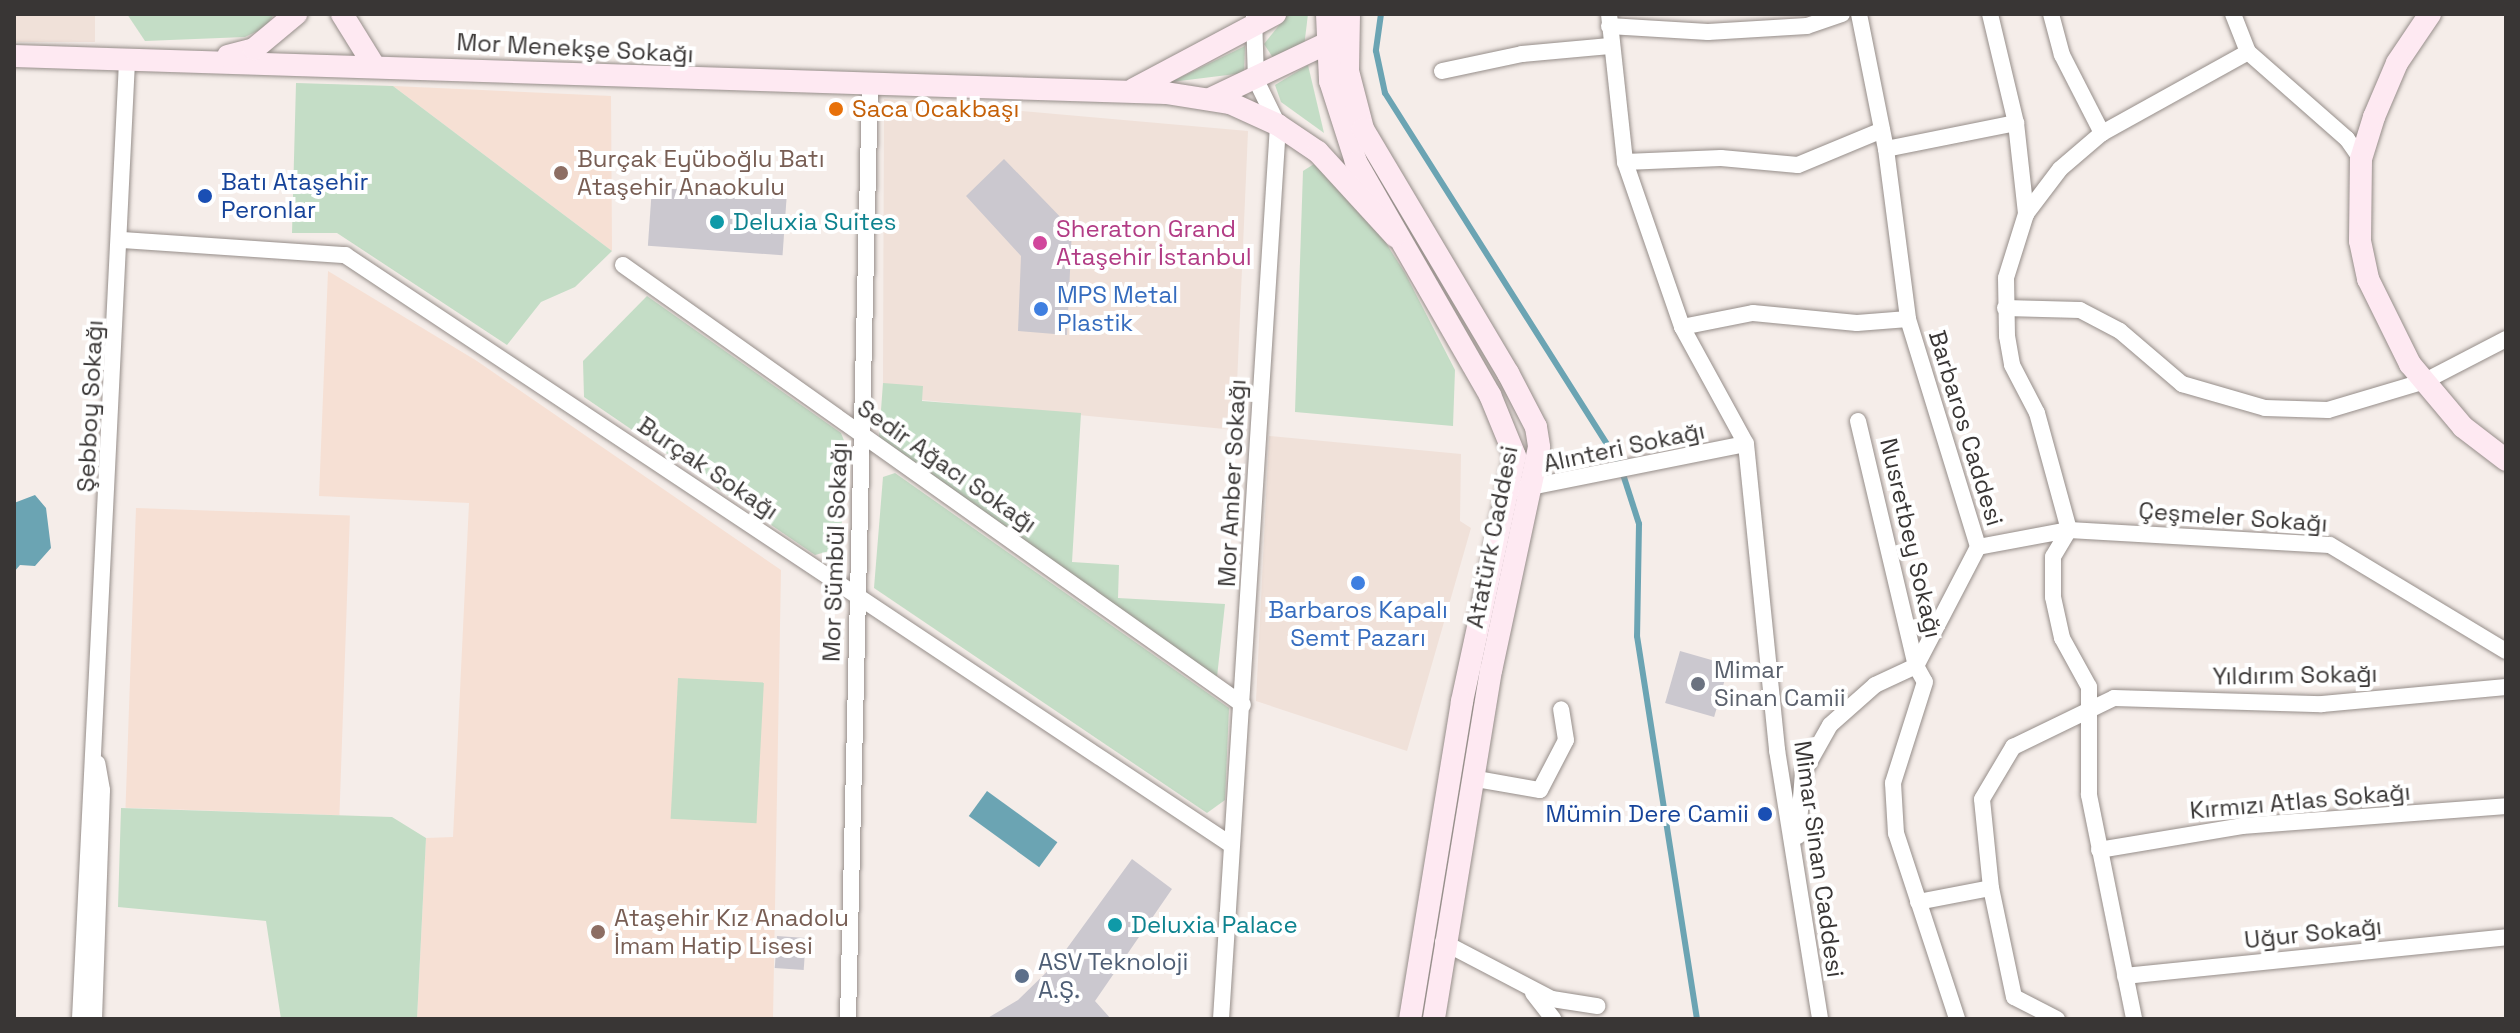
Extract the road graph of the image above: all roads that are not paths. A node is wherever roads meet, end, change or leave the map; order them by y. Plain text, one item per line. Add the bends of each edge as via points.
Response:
1 (296, 14) edge
2 (342, 14) edge
3 (1275, 14) edge
4 (1327, 14) edge
5 (1842, 14) edge
6 (1859, 14) edge
7 (1990, 14) edge
8 (2051, 14) edge
9 (2233, 14) edge
10 (2430, 14) edge
11 (1609, 20) edge
12 (1254, 22) edge
13 (1348, 24) edge
14 (1326, 45) junction
15 (1610, 46) junction
16 (2248, 52) junction
17 (14, 56) edge
18 (127, 61) junction
19 (195, 63) junction
20 (373, 64) junction
21 (1442, 71) dead end
22 (1256, 80) junction
23 (870, 87) junction
24 (1134, 89) junction
25 (1209, 100) junction
26 (2016, 123) junction
27 (1278, 125) junction
28 (1882, 130) junction
29 (2102, 133) junction
30 (1886, 149) junction
31 (2361, 159) junction
32 (1625, 162) junction
33 (2026, 214) junction
34 (1395, 236) junction
35 (123, 240) junction
36 (623, 265) dead end
37 (2005, 308) junction
38 (1908, 319) junction
39 (1682, 327) junction
40 (2506, 339) edge
41 (2425, 381) junction
42 (1858, 421) dead end
43 (864, 437) junction
44 (1746, 444) junction
45 (2506, 460) edge
46 (1522, 489) junction
47 (2069, 530) junction
48 (1978, 547) junction
49 (857, 597) junction
50 (2506, 651) edge
51 (1916, 666) junction
52 (2506, 687) edge
53 (1243, 705) junction
54 (1561, 709) dead end
55 (2086, 710) junction
56 (95, 753) junction
57 (1471, 778) junction
58 (2506, 806) edge
59 (1230, 844) junction
60 (2099, 850) junction
61 (1797, 862) junction
62 (1991, 888) junction
63 (1918, 902) junction
64 (2506, 937) edge
65 (1443, 942) junction
66 (2125, 976) junction
67 (1529, 989) junction
68 (1597, 1006) dead end
69 (80, 1019) edge
70 (94, 1019) edge
71 (848, 1019) edge
72 (1221, 1019) edge
73 (1410, 1019) edge
74 (1434, 1019) edge
75 (1553, 1019) edge
76 (1820, 1019) edge
77 (1957, 1019) edge
78 (2057, 1019) edge
79 (2134, 1019) edge

1 - 19 street via 254,49
2 - 20 street
3 - 12 street
4 - 14 street, Atatürk Caddesi
5 - 11 street via 1807,26 1708,32
6 - 28 street, Barbaros Caddesi
7 - 26 street
8 - 29 street via 2062,55
9 - 16 street
10 - 31 street via 2397,63
11 - 15 street, Mimar Sinan Caddesi
12 - 22 street
12 - 24 street
13 - 14 street
13 - 46 street, Atatürk Caddesi via 1348,71 1363,129 1536,427
14 - 22 street
14 - 34 street, Atatürk Caddesi via 1335,105
15 - 21 street via 1522,54
15 - 32 street, Mimar Sinan Caddesi
16 - 29 street
16 - 31 street via 2347,139
17 - 18 street, Mor Menekşe Sokağı
18 - 19 street, Mor Menekşe Sokağı
18 - 35 street, Şebboy Sokağı
19 - 20 street, Mor Menekşe Sokağı
20 - 23 street, Mor Menekşe Sokağı
22 - 25 street
22 - 27 street
23 - 24 street, Mor Menekşe Sokağı
23 - 43 street, Mor Sümbül Sokağı
24 - 25 street, Mor Menekşe Sokağı
25 - 27 street, Mor Menekşe Sokağı
26 - 30 street
26 - 33 street
27 - 34 street, Mor Menekşe Sokağı via 1318,152
27 - 53 street, Mor Amber Sokağı
28 - 30 street, Barbaros Caddesi
28 - 32 street via 1798,165 1721,158
29 - 33 street via 2060,169
30 - 38 street, Barbaros Caddesi
31 - 41 street via 2357,200 2368,279 2410,364
32 - 39 street, Mimar Sinan Caddesi
33 - 37 street via 2006,278
34 - 46 street, Atatürk Caddesi via 1510,432
35 - 49 street, Burçak Sokağı via 345,255
35 - 56 street, Şebboy Sokağı
36 - 43 street, Sedir Ağacı Sokağı
37 - 41 street via 2080,310 2120,331 2182,384 2265,408 2328,410
37 - 47 street via 2012,365 2037,413
38 - 39 street via 1857,323 1753,313
38 - 48 street, Barbaros Caddesi
39 - 44 street, Mimar Sinan Caddesi
40 - 41 street
41 - 45 street via 2463,427
42 - 51 street, Nusretbey Sokağı
43 - 49 street, Mor Sümbül Sokağı
43 - 53 street, Sedir Ağacı Sokağı
44 - 46 street, Alınteri Sokağı
44 - 61 street, Mimar Sinan Caddesi via 1777,750
46 - 57 street, Atatürk Caddesi
46 - 73 street, Atatürk Caddesi via 1462,702
47 - 48 street, Çeşmeler Sokağı
47 - 50 street, Çeşmeler Sokağı via 2330,545
47 - 55 street via 2053,557 2053,597 2062,638 2086,674
48 - 51 street, Barbaros Caddesi
49 - 59 street, Burçak Sokağı
49 - 71 street, Mor Sümbül Sokağı
51 - 61 street via 1875,685 1830,725 1803,773
51 - 63 street via 1925,682 1893,783 1896,833
52 - 55 street, Yıldırım Sokağı via 2322,704 2114,698
53 - 59 street, Mor Amber Sokağı
54 - 57 street via 1566,740 1540,790
55 - 60 street via 2089,795
55 - 62 street, Yıldırım Sokağı via 2013,747 1996,770 1982,799
56 - 69 street, Şebboy Sokağı via 88,792
56 - 70 street, Şebboy Sokağı via 102,790
57 - 65 street, Atatürk Caddesi
58 - 60 street, Kırmızı Atlas Sokağı via 2242,826
59 - 72 street, Mor Amber Sokağı
60 - 66 street
61 - 76 street, Mimar Sinan Caddesi
62 - 63 street
62 - 78 street, Yıldırım Sokağı via 2014,997
63 - 77 street
64 - 66 street, Uğur Sokağı
65 - 67 street
65 - 74 street, Atatürk Caddesi
66 - 79 street
67 - 68 street via 1552,999
67 - 75 street

